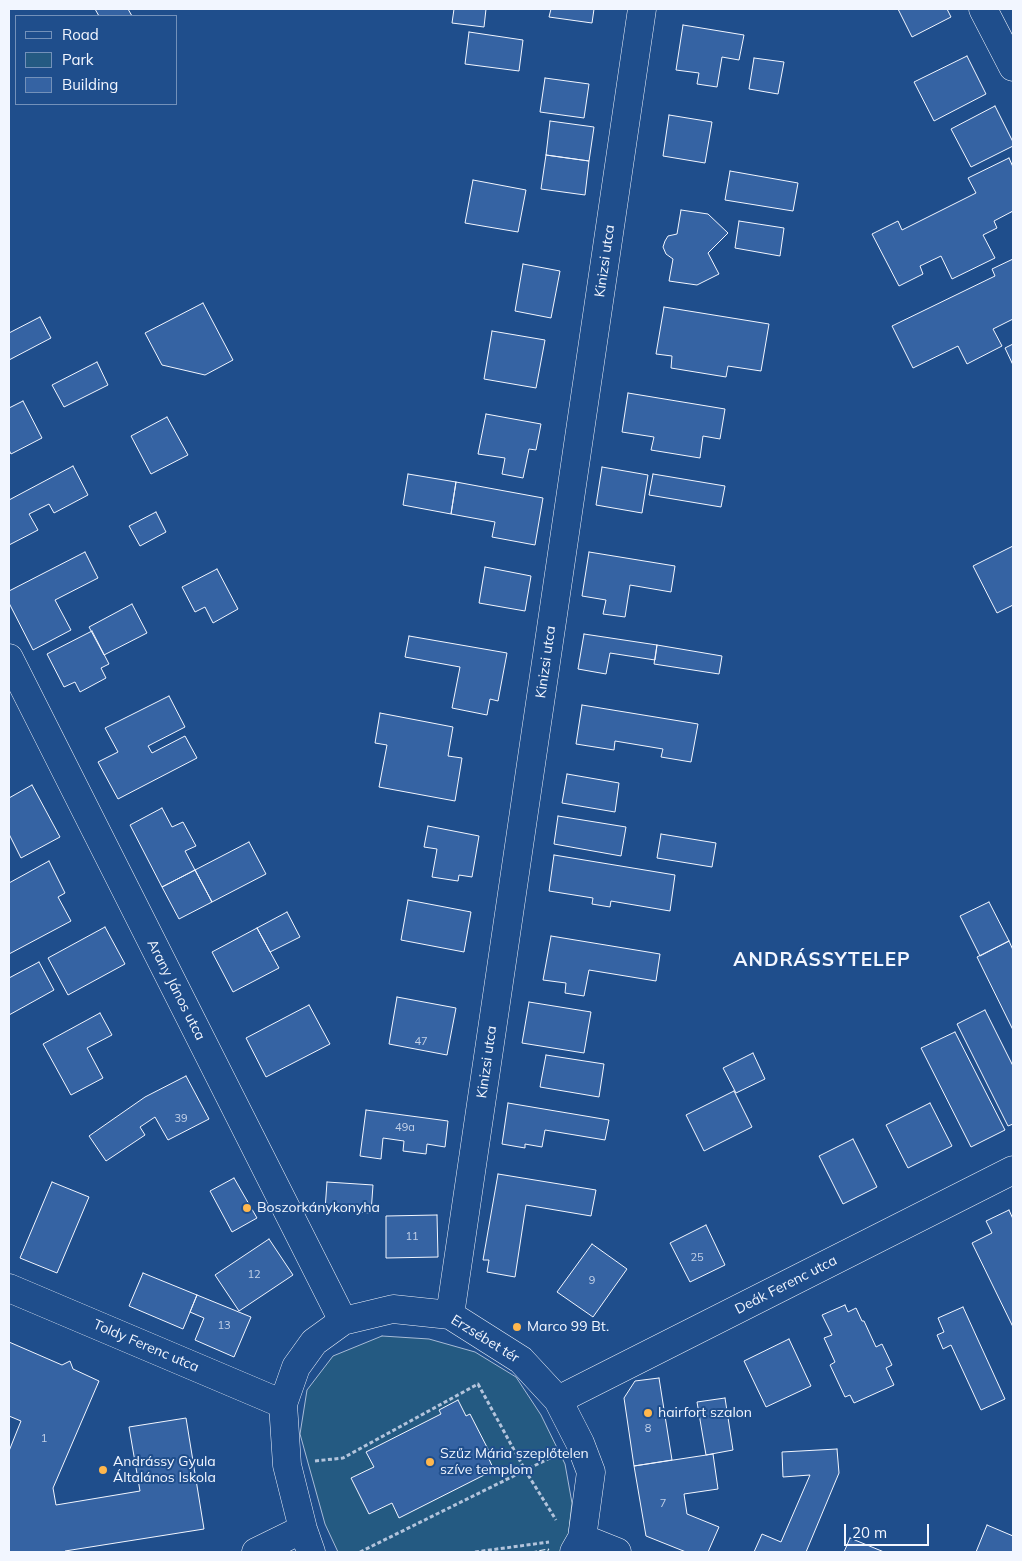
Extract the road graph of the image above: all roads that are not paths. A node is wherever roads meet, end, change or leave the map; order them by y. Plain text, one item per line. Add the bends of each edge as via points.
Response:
1 (642, 9) edge
2 (983, 9) edge
3 (1013, 67) edge
4 (9, 658) edge
5 (1013, 1170) edge
6 (9, 1288) edge
7 (450, 1315) junction
8 (343, 1321) junction
9 (558, 1400) junction
10 (283, 1404) junction
11 (307, 1540) edge
12 (575, 1543) edge
13 (256, 1552) edge
14 (617, 1552) edge

1 - 7 street, Kinizsi utca
2 - 3 street
4 - 8 street, Arany János utca
5 - 9 street, Deák Ferenc utca
6 - 10 street, Toldy Ferenc utca
7 - 8 street, Erzsébet tér via 393,1309
7 - 9 street, Erzsébet tér via 521,1360
8 - 10 street, Erzsébet tér via 314,1342 296,1367
9 - 12 street, Erzsébet tér via 591,1472
10 - 11 street, Erzsébet tér via 287,1465
11 - 13 street
12 - 14 street

